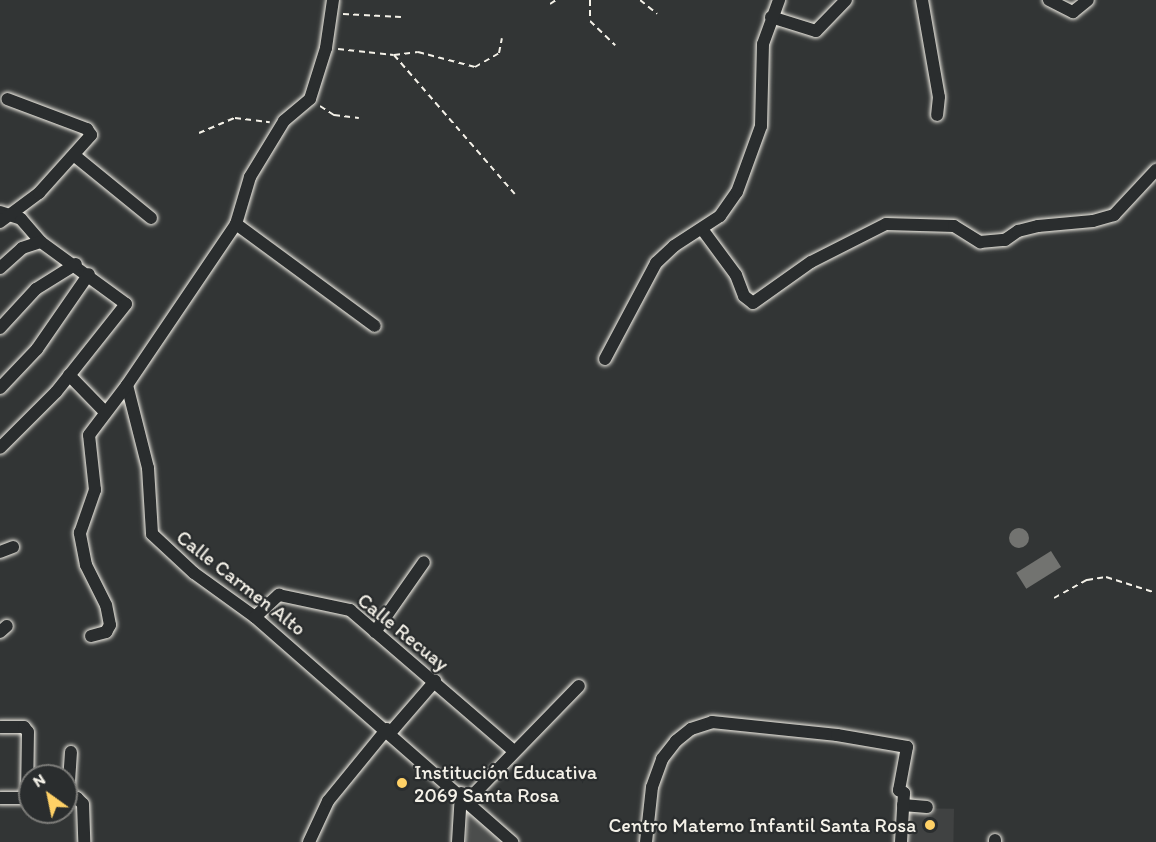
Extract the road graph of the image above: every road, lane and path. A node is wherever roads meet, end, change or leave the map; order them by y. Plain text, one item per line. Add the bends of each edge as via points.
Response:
1 (333, 0) edge
2 (556, 0) edge
3 (590, 0) edge
4 (640, 0) edge
5 (779, 0) edge
6 (846, 0) edge
7 (922, 0) edge
8 (1049, 0) edge
9 (1088, 0) edge
10 (550, 4) dead end
11 (332, 13) junction
12 (657, 14) dead end
13 (401, 17) dead end
14 (771, 17) junction
15 (502, 38) dead end
16 (615, 45) dead end
17 (326, 48) junction
18 (394, 55) junction
19 (7, 99) dead end
20 (310, 99) junction
21 (937, 115) dead end
22 (359, 118) dead end
23 (284, 121) junction
24 (199, 133) dead end
25 (75, 156) junction
26 (1156, 170) edge
27 (515, 194) dead end
28 (3, 217) edge
29 (151, 218) dead end
30 (236, 224) junction
31 (702, 230) junction
32 (41, 242) junction
33 (76, 264) junction
34 (0, 268) edge
35 (90, 274) junction
36 (375, 326) dead end
37 (0, 328) edge
38 (605, 359) dead end
39 (69, 375) junction
40 (127, 385) junction
41 (0, 388) edge
42 (105, 412) junction
43 (0, 448) edge
44 (13, 547) dead end
45 (0, 552) edge
46 (424, 562) dead end
47 (1156, 593) edge
48 (1054, 598) dead end
49 (255, 617) junction
50 (375, 632) junction
51 (91, 636) dead end
52 (435, 681) junction
53 (579, 686) dead end
54 (0, 726) edge
55 (389, 731) junction
56 (513, 750) junction
57 (71, 752) dead end
58 (28, 764) edge
59 (70, 764) edge
60 (464, 796) junction
61 (0, 798) edge
62 (18, 798) edge
63 (78, 798) edge
64 (903, 805) junction
65 (927, 807) dead end
66 (84, 842) edge
67 (309, 842) edge
68 (458, 842) edge
69 (512, 842) edge
70 (646, 842) edge
71 (902, 842) edge

1 - 11 street
2 - 10 path
3 - 16 path via 590,21
4 - 12 path
5 - 14 street
6 - 14 street via 816,31
7 - 21 street via 939,97
8 - 9 street via 1073,12
11 - 13 path
11 - 17 street
14 - 31 street via 763,44 763,112 759,133 737,192 720,216
15 - 18 path via 499,53 475,67 418,52
17 - 18 path
17 - 20 street
18 - 27 path
19 - 25 street via 87,129 90,138
20 - 22 path via 334,115
20 - 23 street
23 - 24 path via 258,123 235,118
23 - 30 street via 250,177
25 - 28 street via 30,201
25 - 29 street
26 - 31 street via 1114,214 1093,221 1038,226 1018,231 1005,240 980,242 954,226 886,224 811,262 753,303 744,296 736,275
28 - 32 street via 21,219
30 - 36 street
30 - 40 street
31 - 38 street via 683,239 656,262
32 - 33 street
32 - 34 street via 22,248
33 - 35 street
33 - 37 street via 36,289
35 - 39 street via 126,304
35 - 41 street via 37,350
39 - 42 street
39 - 43 street
40 - 42 street
40 - 49 street, Calle Carmen Alto via 148,468 155,541
42 - 51 street via 89,435 95,490 80,532 86,565 106,605 110,625 106,632
44 - 45 street
46 - 50 street
47 - 48 path via 1106,577 1087,580
49 - 50 street, Calle Recuay via 279,595 335,604 350,610
49 - 55 street, Calle Carmen Alto
50 - 52 street, Calle Recuay
52 - 55 street
52 - 56 street, Calle Recuay
53 - 56 street
54 - 58 street via 24,727 28,732
55 - 60 street, Calle Carmen Alto
55 - 67 street via 328,801
56 - 60 street
57 - 59 street
60 - 68 street
60 - 69 street, Calle Carmen Alto
61 - 62 street
63 - 66 street via 82,804
64 - 65 street
64 - 70 street via 904,793 899,790 907,747 721,723 691,729 662,759 652,787
64 - 71 street

